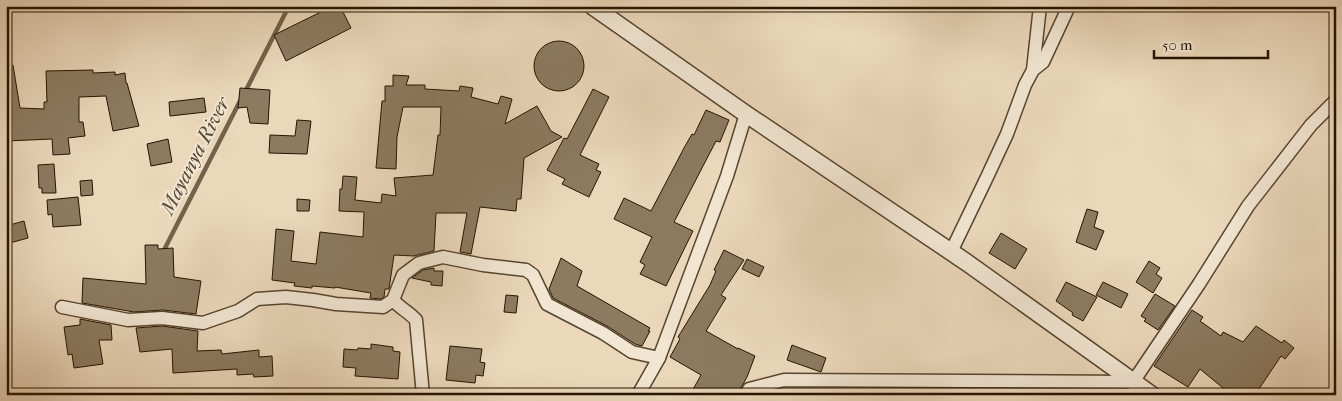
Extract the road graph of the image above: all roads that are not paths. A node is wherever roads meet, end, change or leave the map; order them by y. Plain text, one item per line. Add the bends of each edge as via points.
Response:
1 (592, 6) edge
2 (1040, 6) edge
3 (1069, 6) edge
4 (1033, 70) junction
5 (1336, 100) edge
6 (746, 114) junction
7 (950, 252) junction
8 (393, 300) junction
9 (62, 307) dead end
10 (659, 358) junction
11 (1133, 382) junction
12 (423, 395) edge
13 (638, 395) edge
14 (747, 395) edge
15 (1152, 395) edge

1 - 6 street
2 - 4 street
3 - 4 street via 1043,62
4 - 7 street via 992,167
5 - 11 street via 1311,125 1248,206
6 - 7 street
6 - 10 street via 727,176
7 - 11 street
8 - 9 street via 383,307 286,297 257,298 238,312 203,323 162,318 128,320
8 - 10 street via 403,275 419,262 443,257 526,270 533,276 547,304 604,333 632,352
8 - 12 street via 416,320
10 - 13 street
11 - 14 street via 784,380 749,389
11 - 15 street

